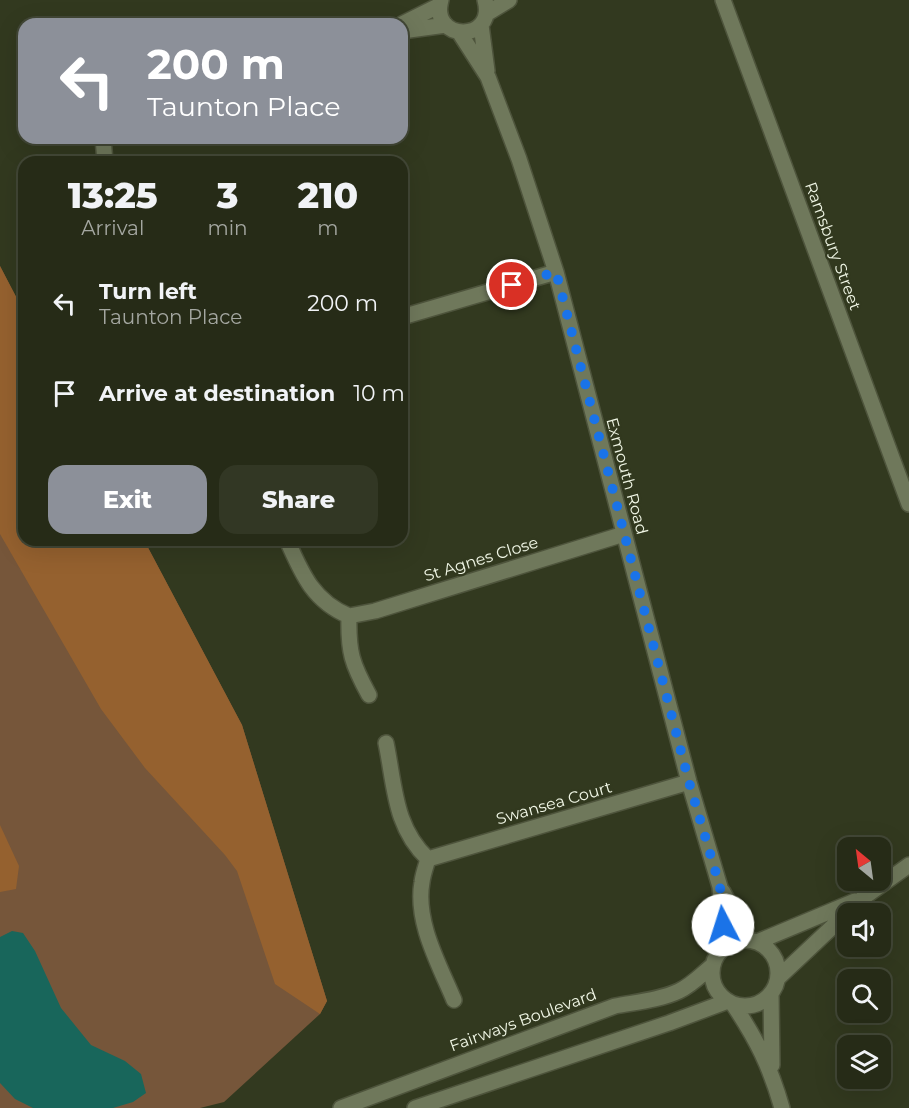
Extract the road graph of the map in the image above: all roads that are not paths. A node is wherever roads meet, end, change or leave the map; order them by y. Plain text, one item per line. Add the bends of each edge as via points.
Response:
1 (509, 0) edge
2 (723, 0) edge
3 (440, 3) edge
4 (484, 13) edge
5 (408, 21) edge
6 (453, 29) junction
7 (408, 31) edge
8 (488, 77) junction
9 (556, 272) junction
10 (408, 315) edge
11 (909, 504) edge
12 (624, 534) junction
13 (290, 546) edge
14 (349, 616) junction
15 (369, 695) dead end
16 (386, 743) dead end
17 (689, 782) junction
18 (428, 859) junction
19 (909, 865) edge
20 (720, 887) junction
21 (863, 898) junction
22 (753, 941) junction
23 (716, 958) junction
24 (778, 978) junction
25 (771, 993) junction
26 (454, 1000) dead end
27 (731, 1003) junction
28 (772, 1074) junction
29 (341, 1108) edge
30 (415, 1108) edge
31 (782, 1108) edge

1 - 4 street
2 - 11 street, Ramsbury Street
3 - 5 street
3 - 6 street, Exmouth Road via 442,19
4 - 6 street via 467,32
4 - 8 street, Exmouth Road
6 - 7 street
6 - 8 street, Exmouth Road
8 - 9 street, Exmouth Road
9 - 10 street
9 - 12 street, Exmouth Road
12 - 14 street, St Agnes Close
12 - 17 street, Exmouth Road
13 - 14 street via 311,587 333,609
14 - 15 street via 351,659
16 - 18 street via 402,821 410,840
17 - 18 street, Swansea Court
17 - 20 street, Exmouth Road
18 - 26 street via 422,883 423,912 429,940
19 - 21 street
20 - 22 street, Exmouth Road
20 - 23 street, Exmouth Road via 723,925
21 - 22 street
21 - 24 street
22 - 23 street via 728,944
22 - 24 street via 774,956
23 - 27 street via 714,986
23 - 29 street, Fairways Boulevard via 679,991 615,1006
24 - 25 street
25 - 27 street via 753,1005
25 - 28 street
27 - 28 street via 751,1029
27 - 30 street
28 - 31 street

